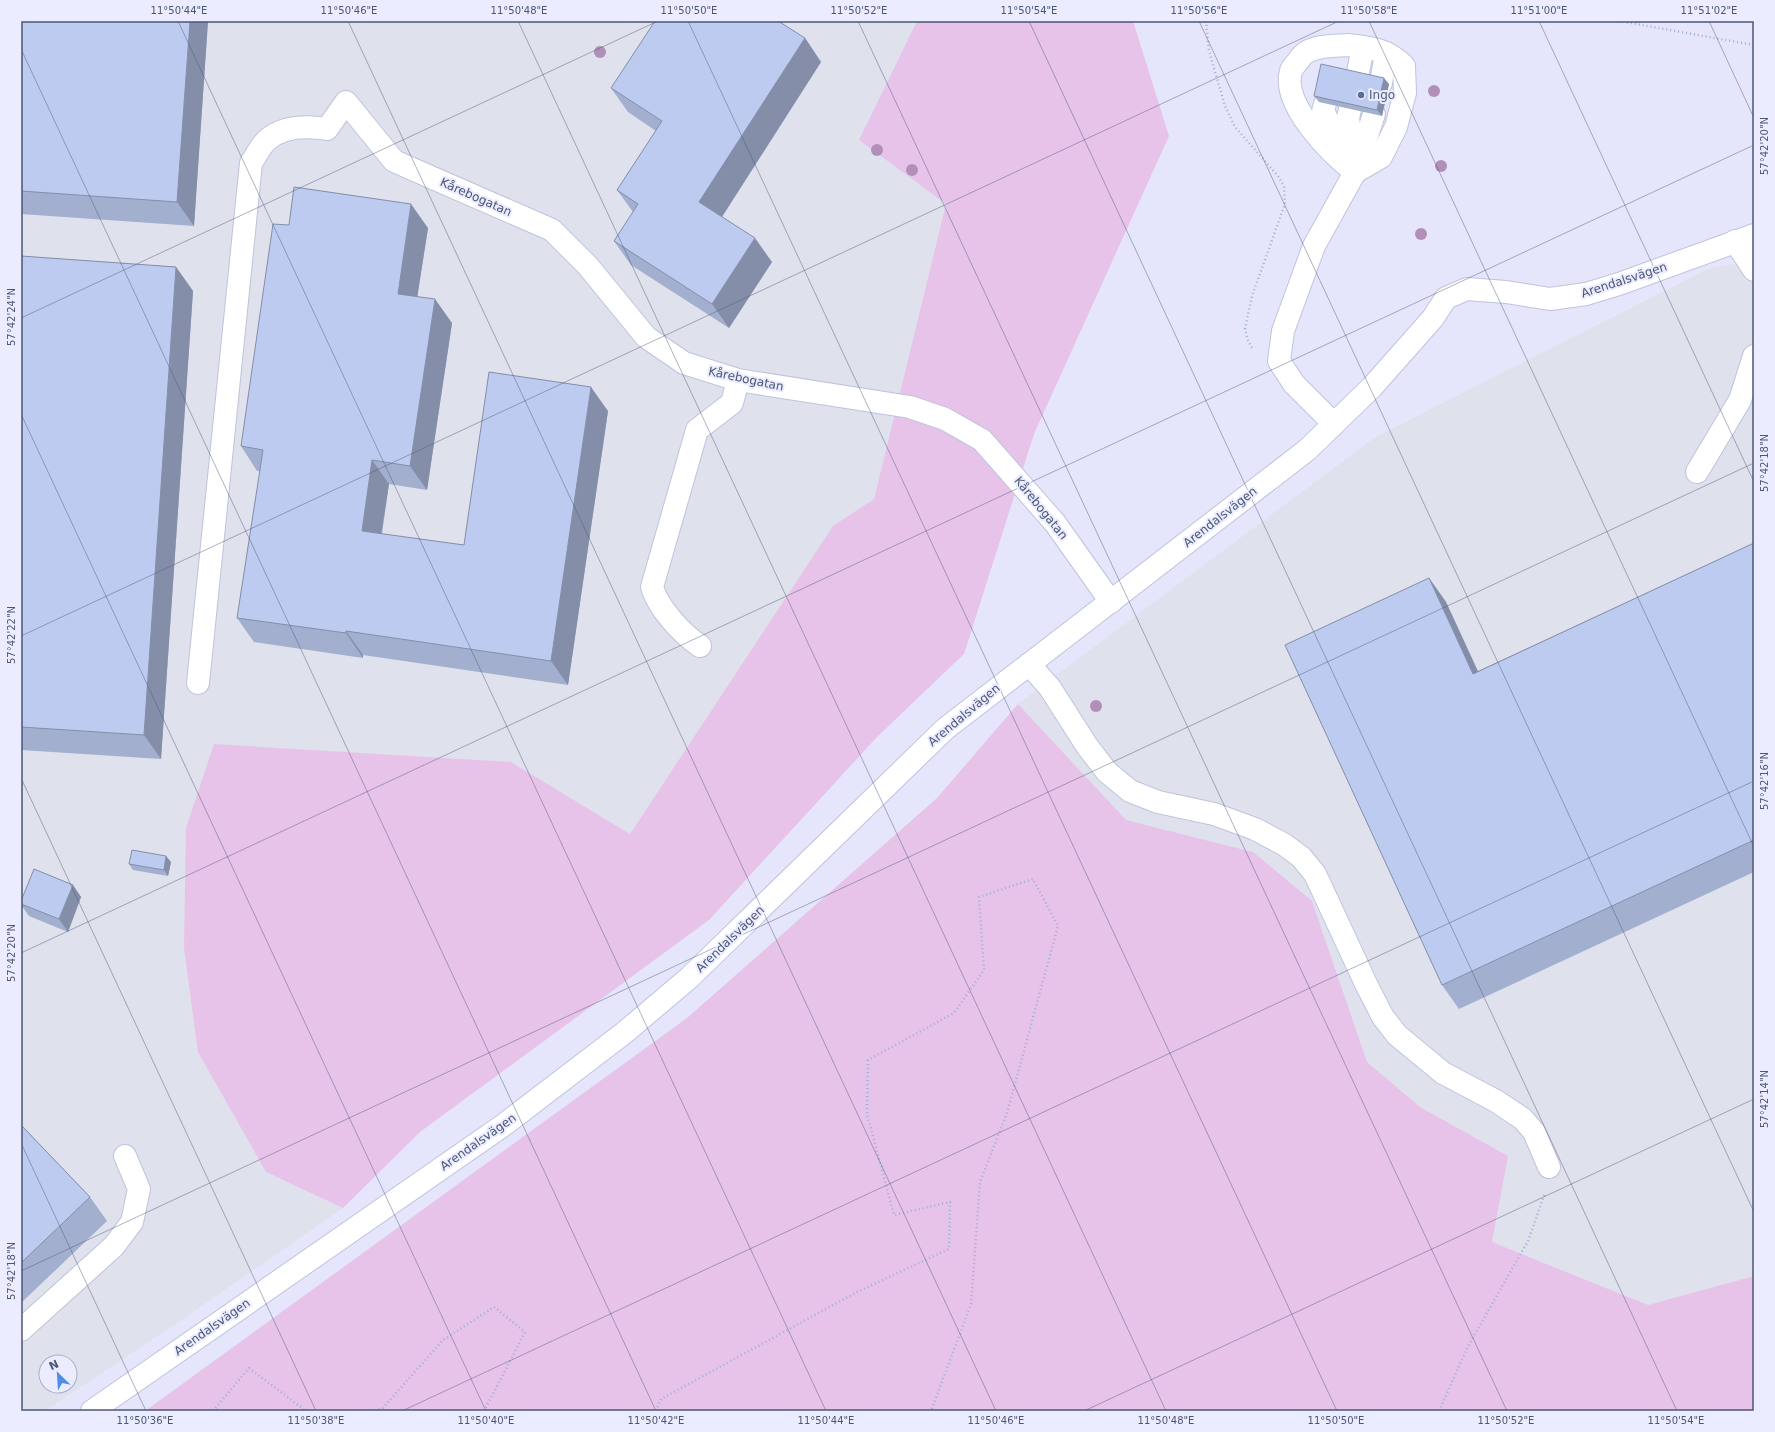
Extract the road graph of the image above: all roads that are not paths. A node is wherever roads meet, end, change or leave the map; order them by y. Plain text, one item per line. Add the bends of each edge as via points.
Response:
1 (1363, 47) junction
2 (1386, 53) junction
3 (1357, 77) edge
4 (1381, 83) edge
5 (1325, 104) edge
6 (1349, 114) dead end
7 (1374, 114) edge
8 (1355, 172) junction
9 (1744, 238) edge
10 (1754, 270) edge
11 (1754, 356) edge
12 (738, 380) junction
13 (1334, 424) junction
14 (1697, 472) dead end
15 (1111, 602) junction
16 (700, 646) dead end
17 (1029, 664) junction
18 (198, 683) dead end
19 (125, 1156) dead end
20 (1549, 1167) road end
21 (21, 1330) edge
22 (92, 1411) edge

1 - 2 street
1 - 3 street
1 - 8 street via 1335,55 1323,47 1304,54 1291,70 1291,91 1298,110 1340,161
2 - 4 street
2 - 8 street via 1393,55 1404,66 1405,94 1396,127 1382,157
5 - 8 street via 1324,111
6 - 8 street
7 - 8 street
8 - 13 street via 1314,246 1283,331 1279,361 1294,384
9 - 10 street
9 - 13 street, Arendalsvägen via 1586,294 1550,299 1506,292 1468,290 1446,298 1433,318 1377,382
11 - 14 street via 1740,400
12 - 15 street, Kårebogatan via 910,406 945,419 982,440 1055,522
12 - 16 street via 732,403 697,430 652,587 656,598 688,638
12 - 18 street, Kårebogatan via 684,363 646,338 588,266 552,230 394,161 346,102 327,129 289,129 267,140 251,163
13 - 15 street, Arendalsvägen via 1307,450
15 - 17 street, Arendalsvägen
17 - 20 street via 1050,688 1107,772 1130,791 1158,802 1214,814 1255,828 1301,857 1315,874 1367,986 1397,1035 1443,1073 1496,1101 1523,1119 1534,1132
17 - 22 street, Arendalsvägen via 945,729 689,978 624,1033 499,1128
19 - 21 street via 139,1189 132,1222 114,1246

